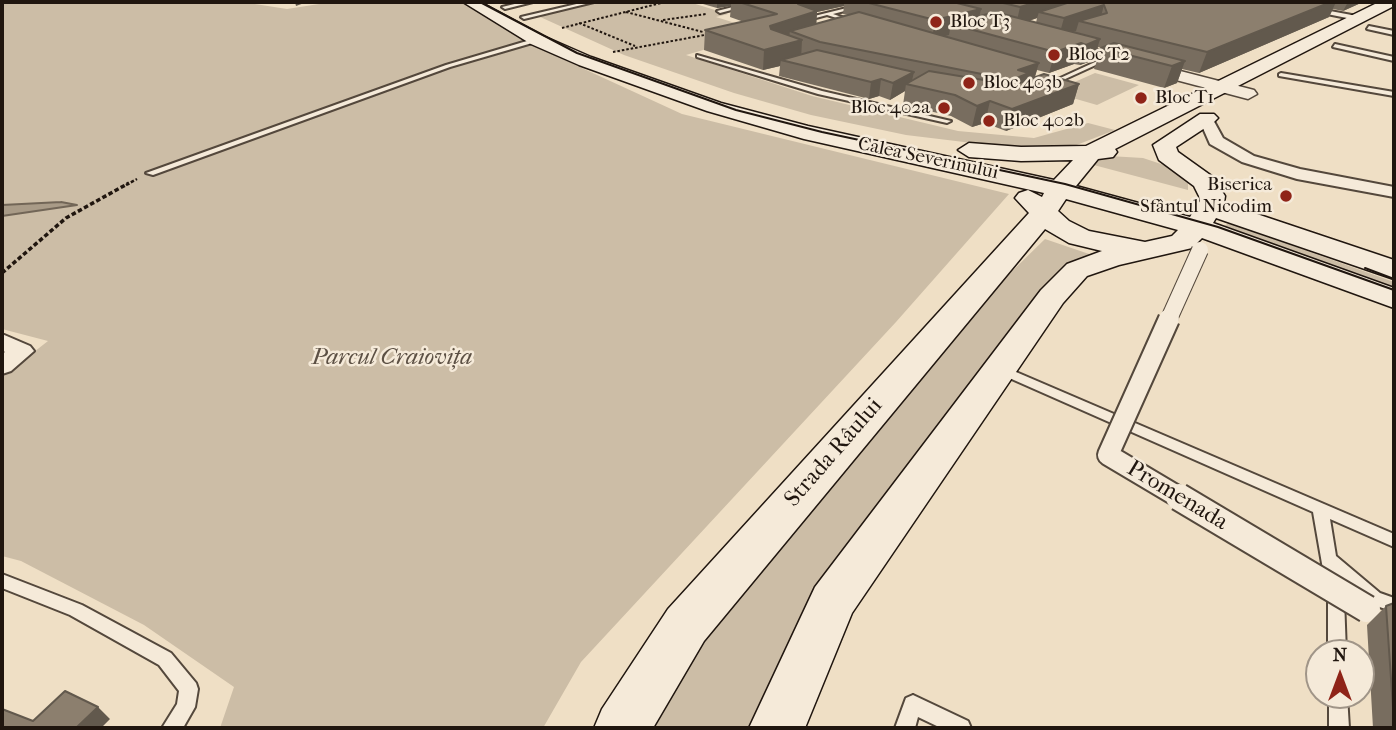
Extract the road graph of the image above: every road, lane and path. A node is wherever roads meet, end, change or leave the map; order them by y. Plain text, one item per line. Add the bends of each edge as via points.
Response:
1 (470, 2) edge
2 (587, 2) edge
3 (665, 2) edge
4 (755, 2) edge
5 (876, 2) edge
6 (1390, 2) edge
7 (500, 4) edge
8 (527, 9) edge
9 (1309, 9) edge
10 (720, 11) dead end
11 (626, 12) junction
12 (703, 14) dead end
13 (828, 14) junction
14 (1394, 15) edge
15 (660, 20) junction
16 (579, 23) junction
17 (855, 23) junction
18 (1363, 23) junction
19 (819, 26) edge
20 (842, 27) edge
21 (868, 27) edge
22 (562, 28) dead end
23 (1394, 33) edge
24 (711, 34) junction
25 (719, 34) edge
26 (537, 40) junction
27 (1335, 46) junction
28 (636, 47) junction
29 (603, 54) junction
30 (699, 56) dead end
31 (1110, 58) junction
32 (1394, 59) edge
33 (783, 70) edge
34 (1281, 75) junction
35 (761, 76) junction
36 (1046, 77) edge
37 (1059, 81) junction
38 (1225, 83) junction
39 (1038, 90) edge
40 (1253, 90) junction
41 (1394, 94) edge
42 (896, 103) edge
43 (887, 108) junction
44 (1206, 119) junction
45 (947, 121) edge
46 (942, 148) junction
47 (1093, 151) junction
48 (150, 173) joint
49 (1059, 192) junction
50 (1394, 192) edge
51 (1200, 208) junction
52 (1278, 242) junction
53 (1157, 249) junction
54 (1394, 270) edge
55 (2, 273) edge
56 (1394, 299) edge
57 (2, 341) edge
58 (2, 366) edge
59 (1002, 370) junction
60 (1320, 509) junction
61 (1394, 541) edge
62 (1330, 560) junction
63 (2, 581) edge
64 (1336, 598) junction
65 (1370, 604) junction
66 (1394, 605) edge
67 (1337, 639) edge
68 (1338, 709) edge
69 (172, 728) edge
70 (622, 728) edge
71 (777, 728) edge
72 (905, 728) edge
73 (961, 728) edge
74 (1339, 728) edge

1 - 26 main road, Calea Severinului
2 - 8 lane
3 - 11 path
4 - 10 lane
5 - 13 lane
6 - 18 main road
7 - 8 main road, Calea Severinului
8 - 29 main road, Calea Severinului
9 - 18 lane
11 - 15 path
11 - 16 path
12 - 15 path
13 - 17 lane
13 - 19 lane via 801,20
14 - 18 main road
15 - 24 path
16 - 22 path
16 - 28 path
17 - 20 lane
17 - 21 lane
18 - 23 lane
18 - 27 main road
18 - 38 main road
24 - 25 path
24 - 28 path
26 - 48 lane via 449,66
26 - 49 main road, Calea Severinului via 714,107 873,147 1016,190
27 - 32 lane
27 - 34 main road
28 - 29 path
29 - 46 main road, Calea Severinului via 769,111
30 - 35 lane
31 - 37 lane
31 - 38 street
31 - 38 street via 1038,36
33 - 35 lane
34 - 40 main road
34 - 41 lane
35 - 43 lane
36 - 37 lane
37 - 39 lane
38 - 40 street
38 - 47 main road
40 - 44 main road
42 - 43 lane
43 - 45 lane
44 - 50 street via 1216,141 1248,159 1297,174
44 - 51 main road via 1164,145
46 - 47 main road via 1021,154
46 - 49 main road, Calea Severinului
47 - 49 main road, Strada Râului
47 - 51 main road via 1138,155
48 - 55 path via 66,218
49 - 51 main road, Calea Severinului
49 - 53 main road via 1059,227 1094,241
49 - 70 main road, Strada Râului via 686,625
51 - 52 main road
51 - 52 main road, Calea Severinului
51 - 53 main road
51 - 65 street, Promenada, bridge via 1108,455
52 - 54 main road, Calea Severinului
52 - 56 main road, Calea Severinului
53 - 59 main road via 1077,270 1052,296
57 - 58 street via 22,351
59 - 60 lane
59 - 71 main road via 832,601
60 - 61 lane
60 - 62 lane
62 - 64 lane
62 - 65 lane
63 - 69 lane via 76,610 165,659 189,689 186,707
64 - 65 lane
64 - 67 lane
65 - 66 lane
68 - 74 lane
72 - 73 lane via 913,704

